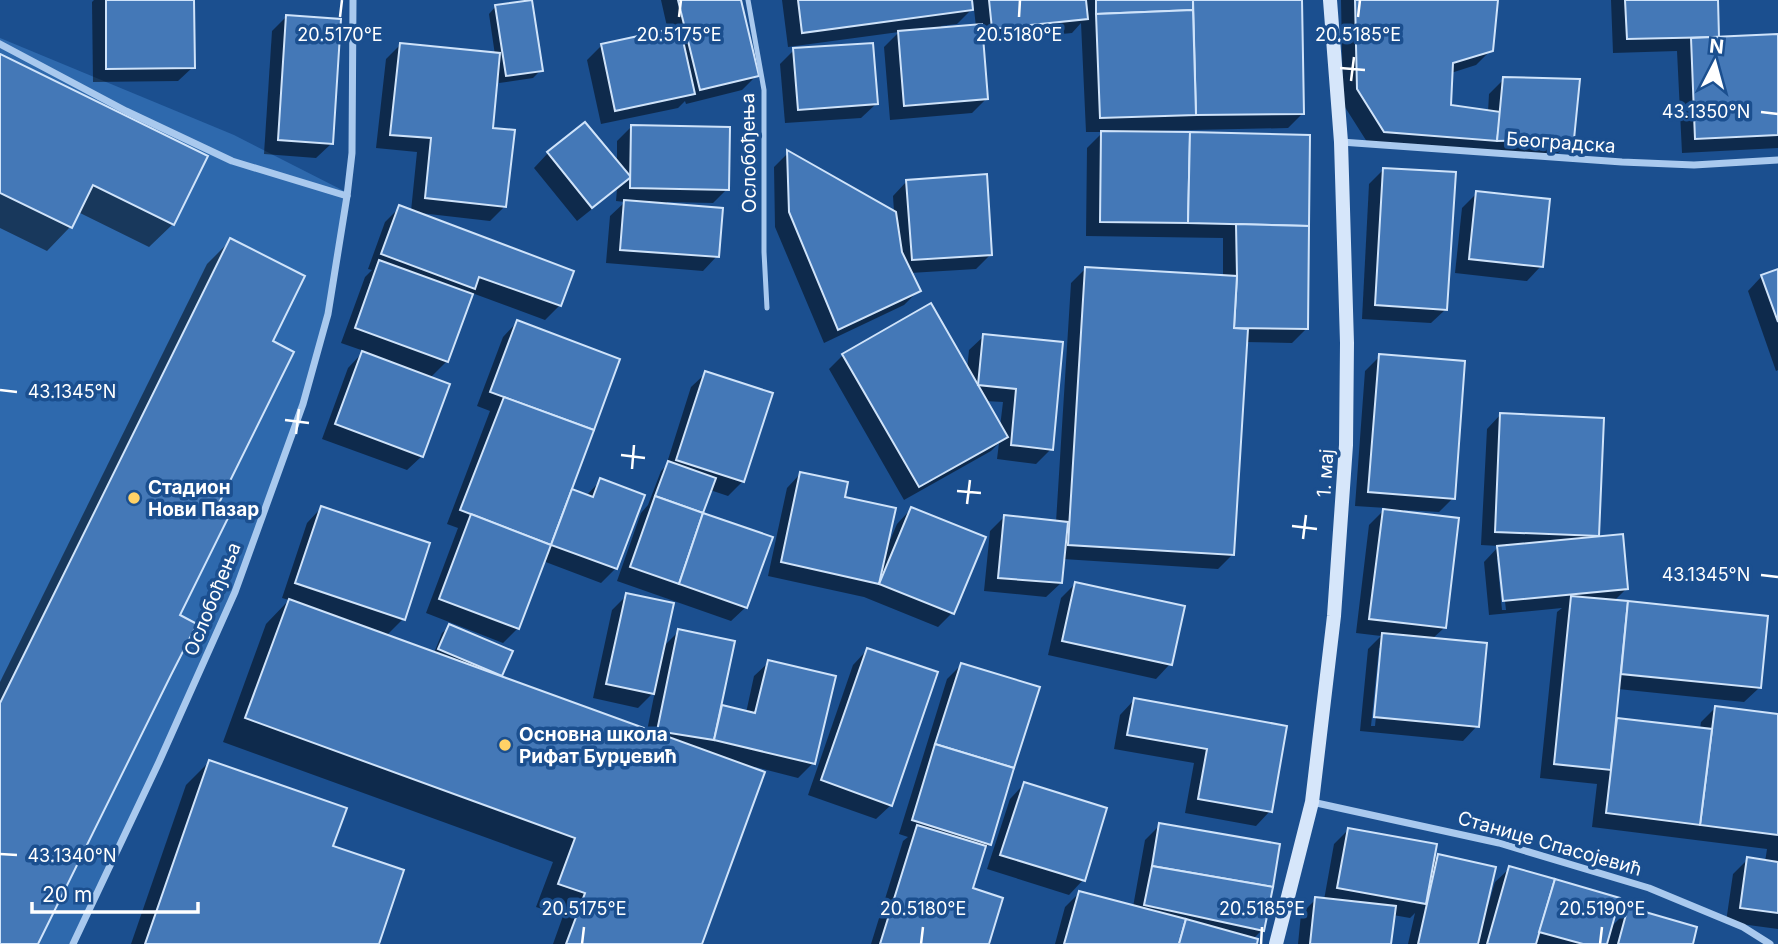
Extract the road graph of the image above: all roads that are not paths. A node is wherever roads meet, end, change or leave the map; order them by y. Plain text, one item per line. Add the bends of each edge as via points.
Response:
1 (353, 0) edge
2 (748, 0) edge
3 (1330, 0) edge
4 (0, 44) edge
5 (1342, 142) junction
6 (1778, 160) edge
7 (347, 196) junction
8 (767, 308) dead end
9 (1312, 802) junction
10 (73, 944) edge
11 (1276, 944) edge
12 (1770, 944) edge

1 - 7 street, Ослобођења via 352,153
2 - 8 lane, Ослобођења via 764,90
3 - 5 street, 1. мај
4 - 7 street via 125,111 232,161
5 - 6 street, Београдска via 1658,164
5 - 9 street, 1. мај via 1346,446 1334,616
7 - 10 street, Ослобођења via 328,314 303,404 244,567
9 - 11 street, 1. мај
9 - 12 street, Станице Спасојевић via 1499,842 1649,888

